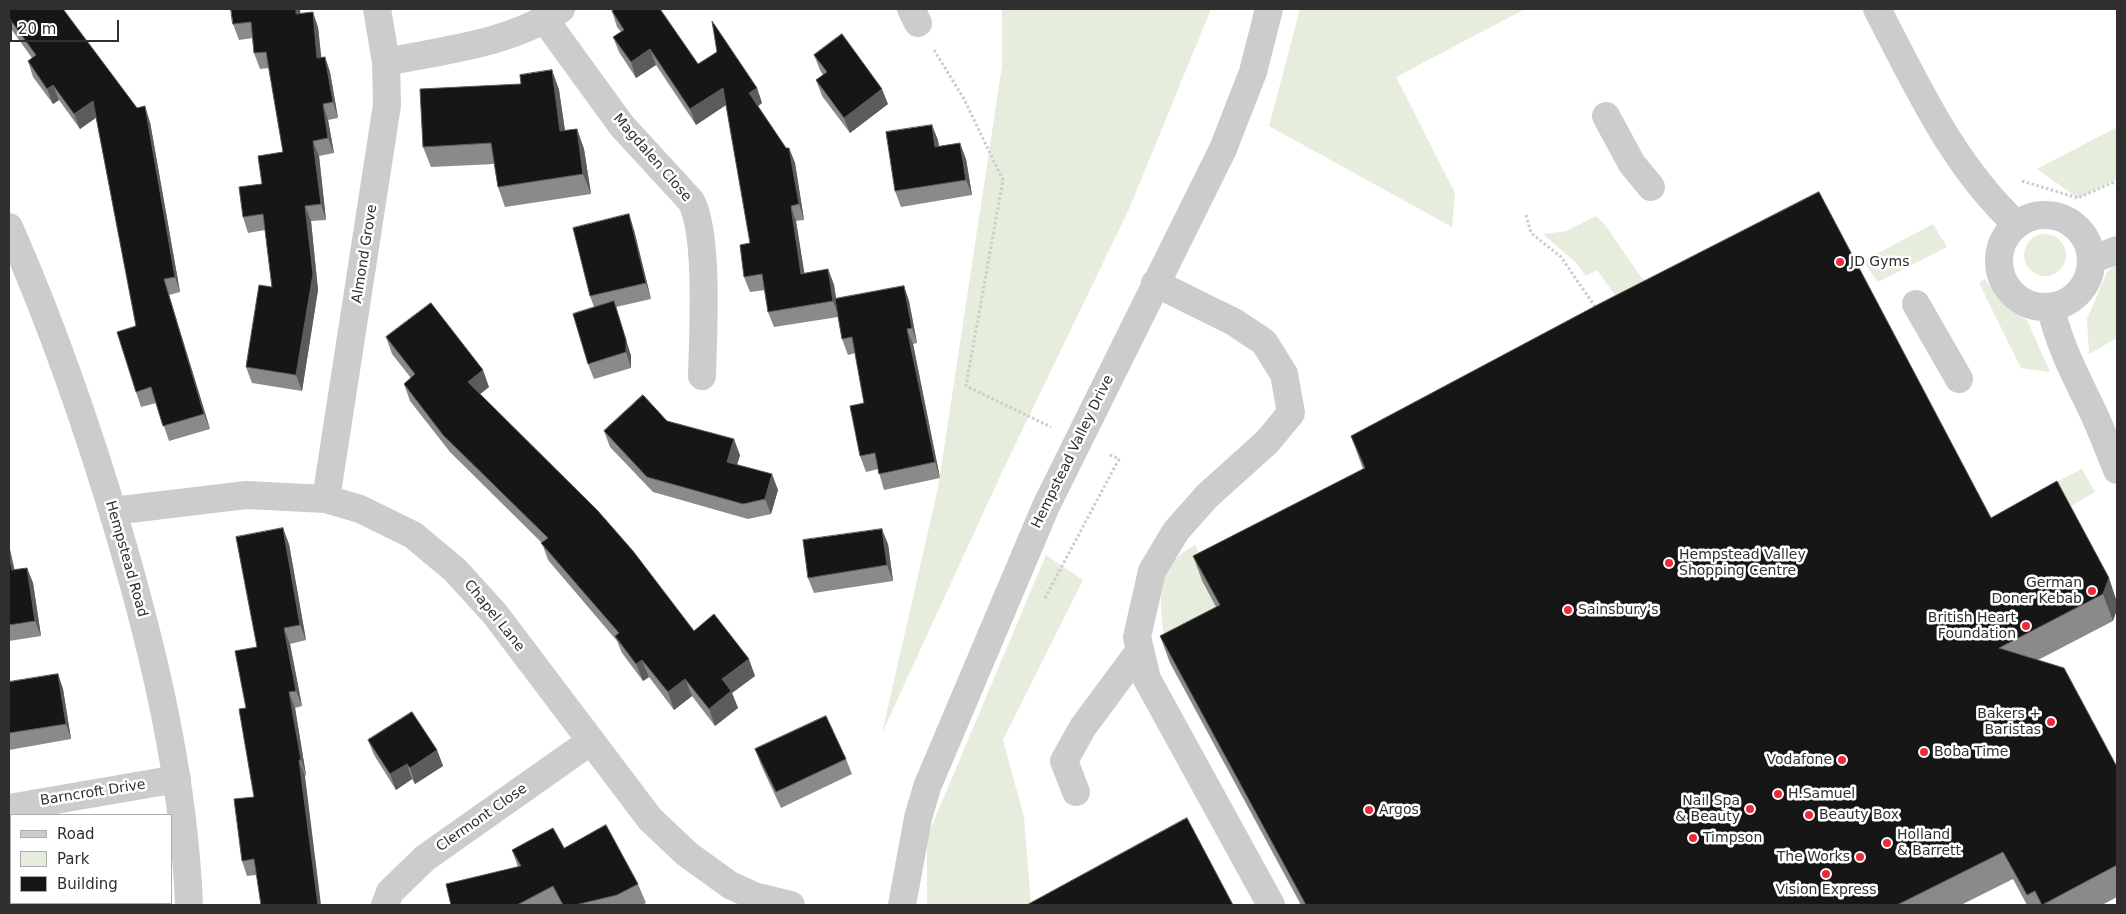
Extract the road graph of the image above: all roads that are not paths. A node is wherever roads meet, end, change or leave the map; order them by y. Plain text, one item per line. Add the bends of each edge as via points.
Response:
1 (377, 9) edge
2 (1269, 9) edge
3 (1877, 9) edge
4 (553, 14) edge
5 (386, 62) junction
6 (1606, 116) dead end
7 (1651, 187) dead end
8 (2016, 224) junction
9 (9, 227) edge
10 (2117, 250) edge
11 (2091, 260) junction
12 (1155, 283) junction
13 (1916, 304) dead end
14 (2051, 308) junction
15 (702, 376) dead end
16 (1960, 380) dead end
17 (2117, 470) edge
18 (326, 499) junction
19 (113, 511) junction
20 (1140, 650) junction
21 (591, 741) junction
22 (177, 779) junction
23 (1076, 792) dead end
24 (9, 808) edge
25 (189, 905) edge
26 (385, 905) edge
27 (791, 905) edge
28 (902, 905) edge
29 (1271, 905) edge

1 - 5 street, Almond Grove
2 - 12 street, Hempstead Valley Drive via 1253,72 1223,149
3 - 8 street via 1942,132 1964,166
4 - 5 street, Magdalen Close via 500,38
4 - 15 street, Magdalen Close via 622,126 696,210 702,255
5 - 18 street, Almond Grove via 387,105 381,149
6 - 7 street via 1632,164
8 - 11 street via 2030,216 2046,214 2060,217 2074,225 2085,238
8 - 14 street via 2003,240 1998,262 2001,278 2015,298 2030,305
9 - 19 street, Hempstead Road via 83,414
10 - 11 street
11 - 14 street via 2087,281 2078,294 2065,304
12 - 20 street via 1234,322 1264,342 1284,374 1291,413 1267,442 1208,496 1176,531 1152,571 1137,637
12 - 28 street, Hempstead Valley Drive via 1046,506 927,787
13 - 16 street
14 - 17 street via 2067,360
18 - 19 street, Chapel Lane via 246,495
18 - 21 street, Chapel Lane via 392,524 436,553 495,614
19 - 22 street, Hempstead Road via 160,686
20 - 23 street via 1083,727 1064,760
20 - 29 street via 1147,679
21 - 26 street, Clermont Close via 425,858 390,892
21 - 27 street, Chapel Lane via 650,819 687,854 730,885 754,896
22 - 24 street, Barncroft Drive
22 - 25 street, Hempstead Road

